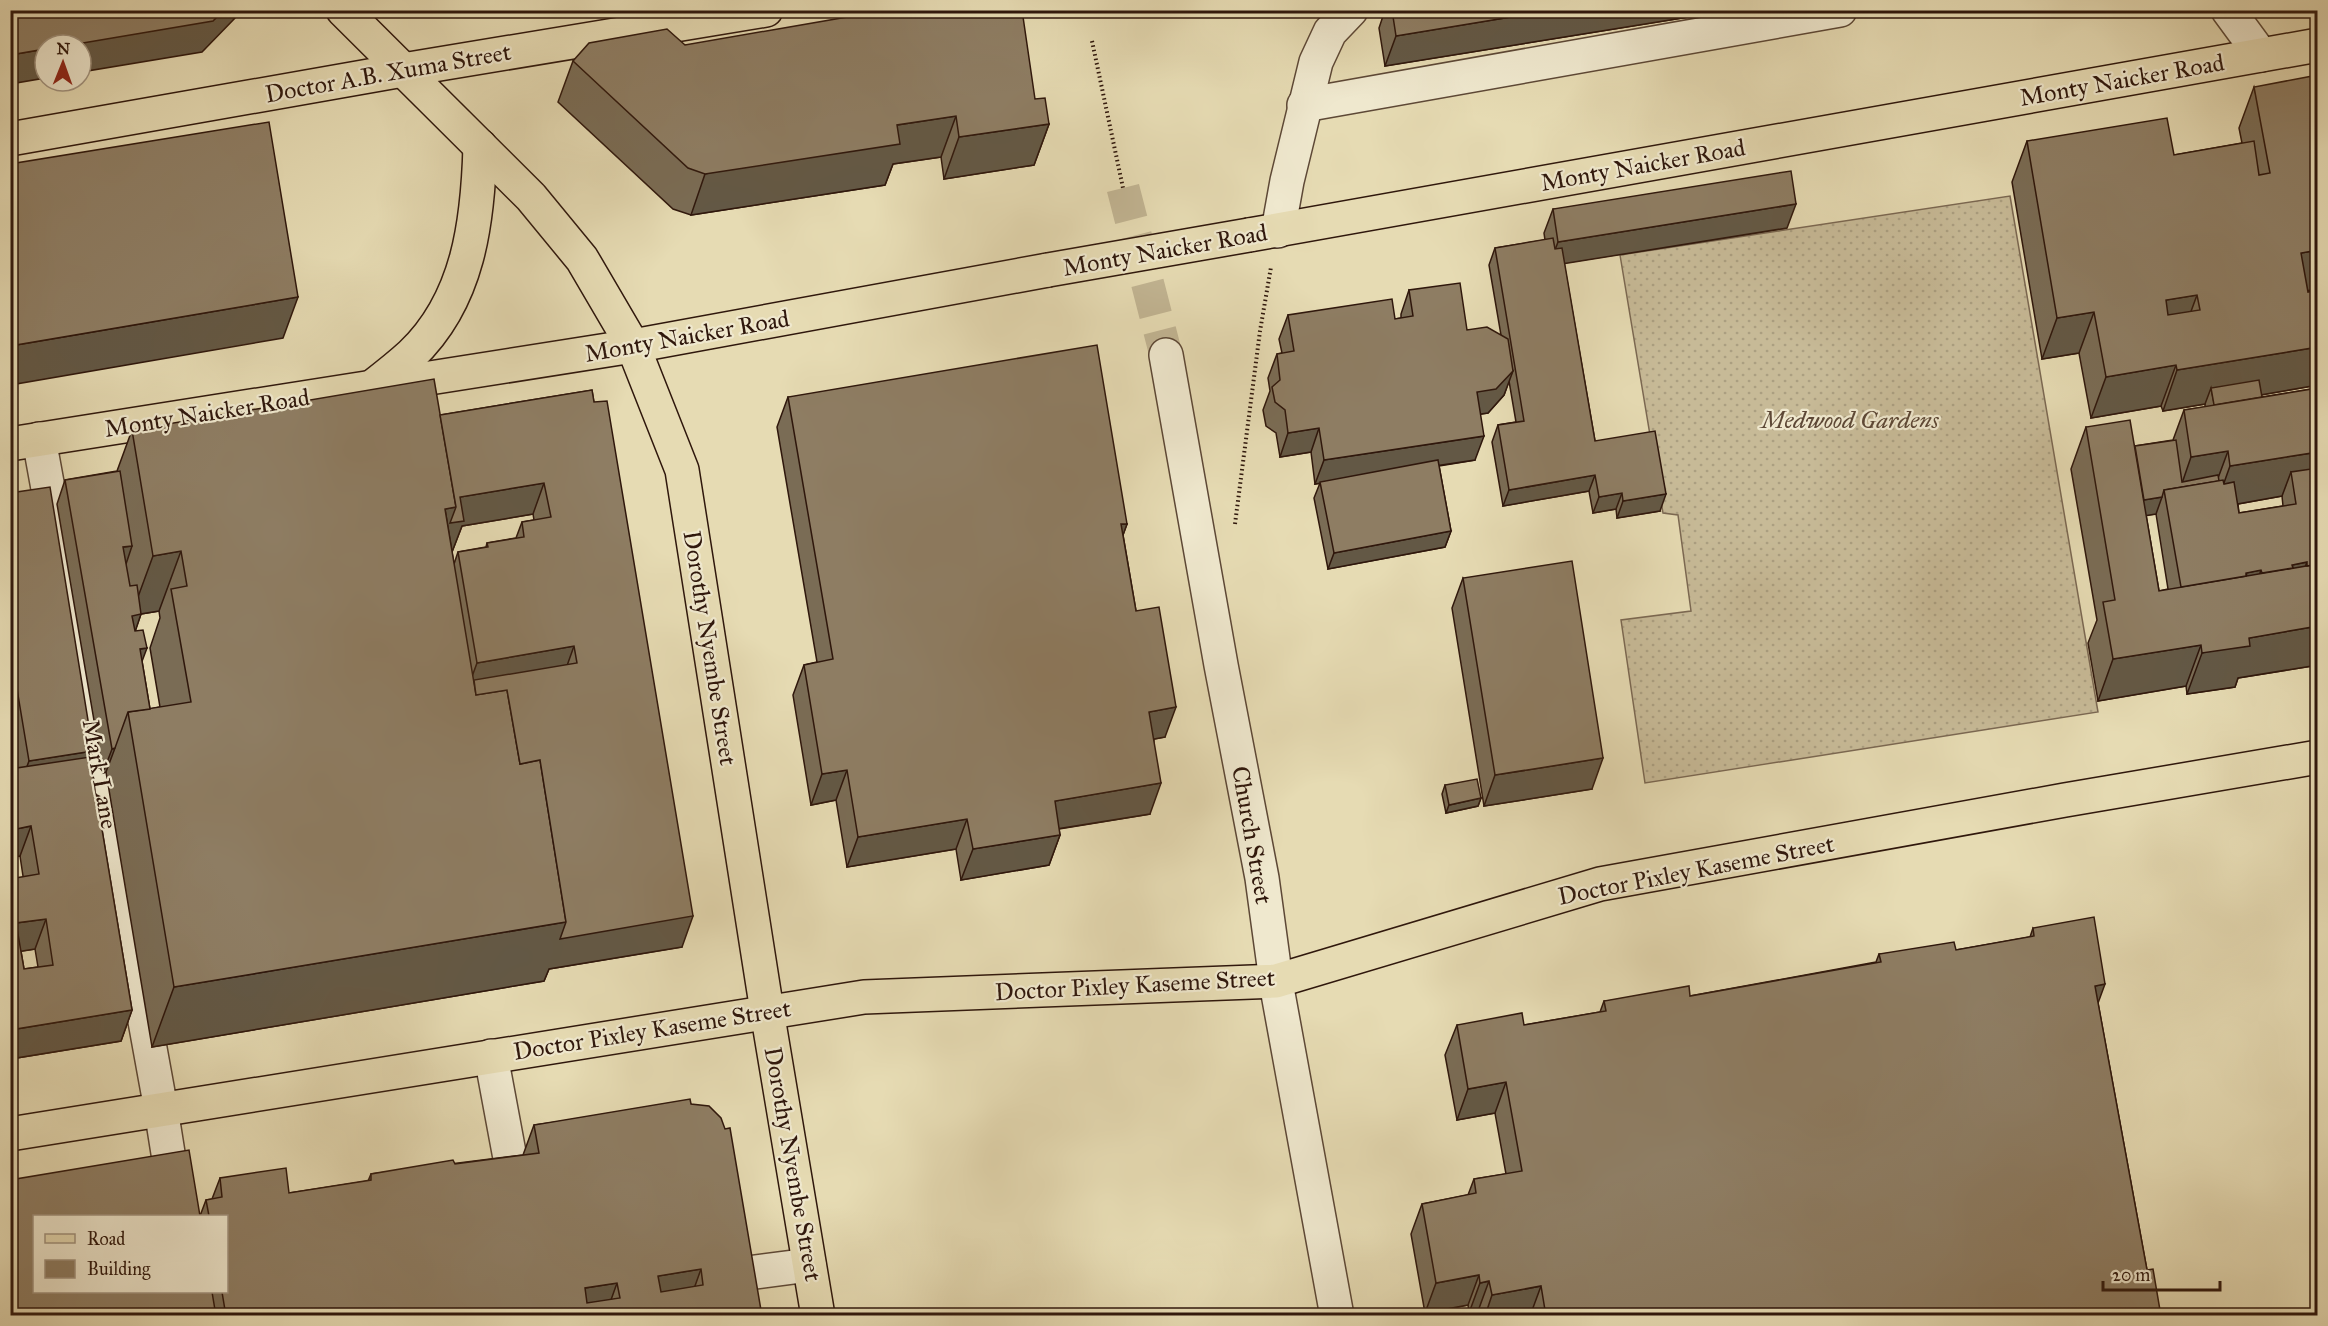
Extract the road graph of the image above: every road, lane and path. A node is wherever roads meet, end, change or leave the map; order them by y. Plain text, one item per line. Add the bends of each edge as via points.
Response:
1 (344, 10) edge
2 (766, 10) edge
3 (1351, 10) edge
4 (1840, 10) edge
5 (2228, 10) edge
6 (1092, 41) dead end
7 (2318, 45) edge
8 (2261, 55) junction
9 (403, 70) junction
10 (1304, 105) junction
11 (10, 138) edge
12 (480, 146) junction
13 (1123, 188) tunnel mouth
14 (1264, 233) junction
15 (633, 346) junction
16 (1166, 355) tunnel mouth
17 (372, 388) junction
18 (25, 441) edge
19 (1235, 526) dead end
20 (2318, 757) edge
21 (1276, 981) junction
22 (767, 1011) junction
23 (491, 1056) junction
24 (161, 1109) junction
25 (10, 1134) edge
26 (178, 1215) edge
27 (523, 1227) edge
28 (810, 1265) junction
29 (679, 1282) edge
30 (818, 1316) edge
31 (1337, 1316) edge

1 - 9 main road, Dorothy Nyembe Street
2 - 9 main road, Doctor A.B. Xuma Street
3 - 10 street via 1330,32 1316,62
4 - 10 street
5 - 8 street
6 - 13 path
7 - 8 main road, Monty Naicker Road
8 - 14 main road, Monty Naicker Road
9 - 11 main road, Doctor A.B. Xuma Street
9 - 12 main road, Dorothy Nyembe Street
10 - 14 street via 1287,181
12 - 15 main road, Dorothy Nyembe Street via 531,197 582,259
12 - 17 main road via 474,224 464,275 438,323 412,354
14 - 15 main road, Monty Naicker Road, bridge
14 - 19 path via 1260,331
15 - 17 main road, Monty Naicker Road
15 - 22 main road, Dorothy Nyembe Street via 682,470
16 - 21 street, Church Street via 1262,878
17 - 18 main road, Monty Naicker Road
18 - 24 street, Mark Lane
20 - 21 main road, Doctor Pixley Kaseme Street via 1600,884
21 - 22 main road, Doctor Pixley Kaseme Street via 864,997
21 - 31 street, Church Street
22 - 23 main road, Doctor Pixley Kaseme Street
22 - 28 main road, Dorothy Nyembe Street
23 - 24 main road, Doctor Pixley Kaseme Street
23 - 27 street
24 - 25 main road, Doctor Pixley Kaseme Street
24 - 26 street, Mark Lane
28 - 29 street
28 - 30 main road, Dorothy Nyembe Street

